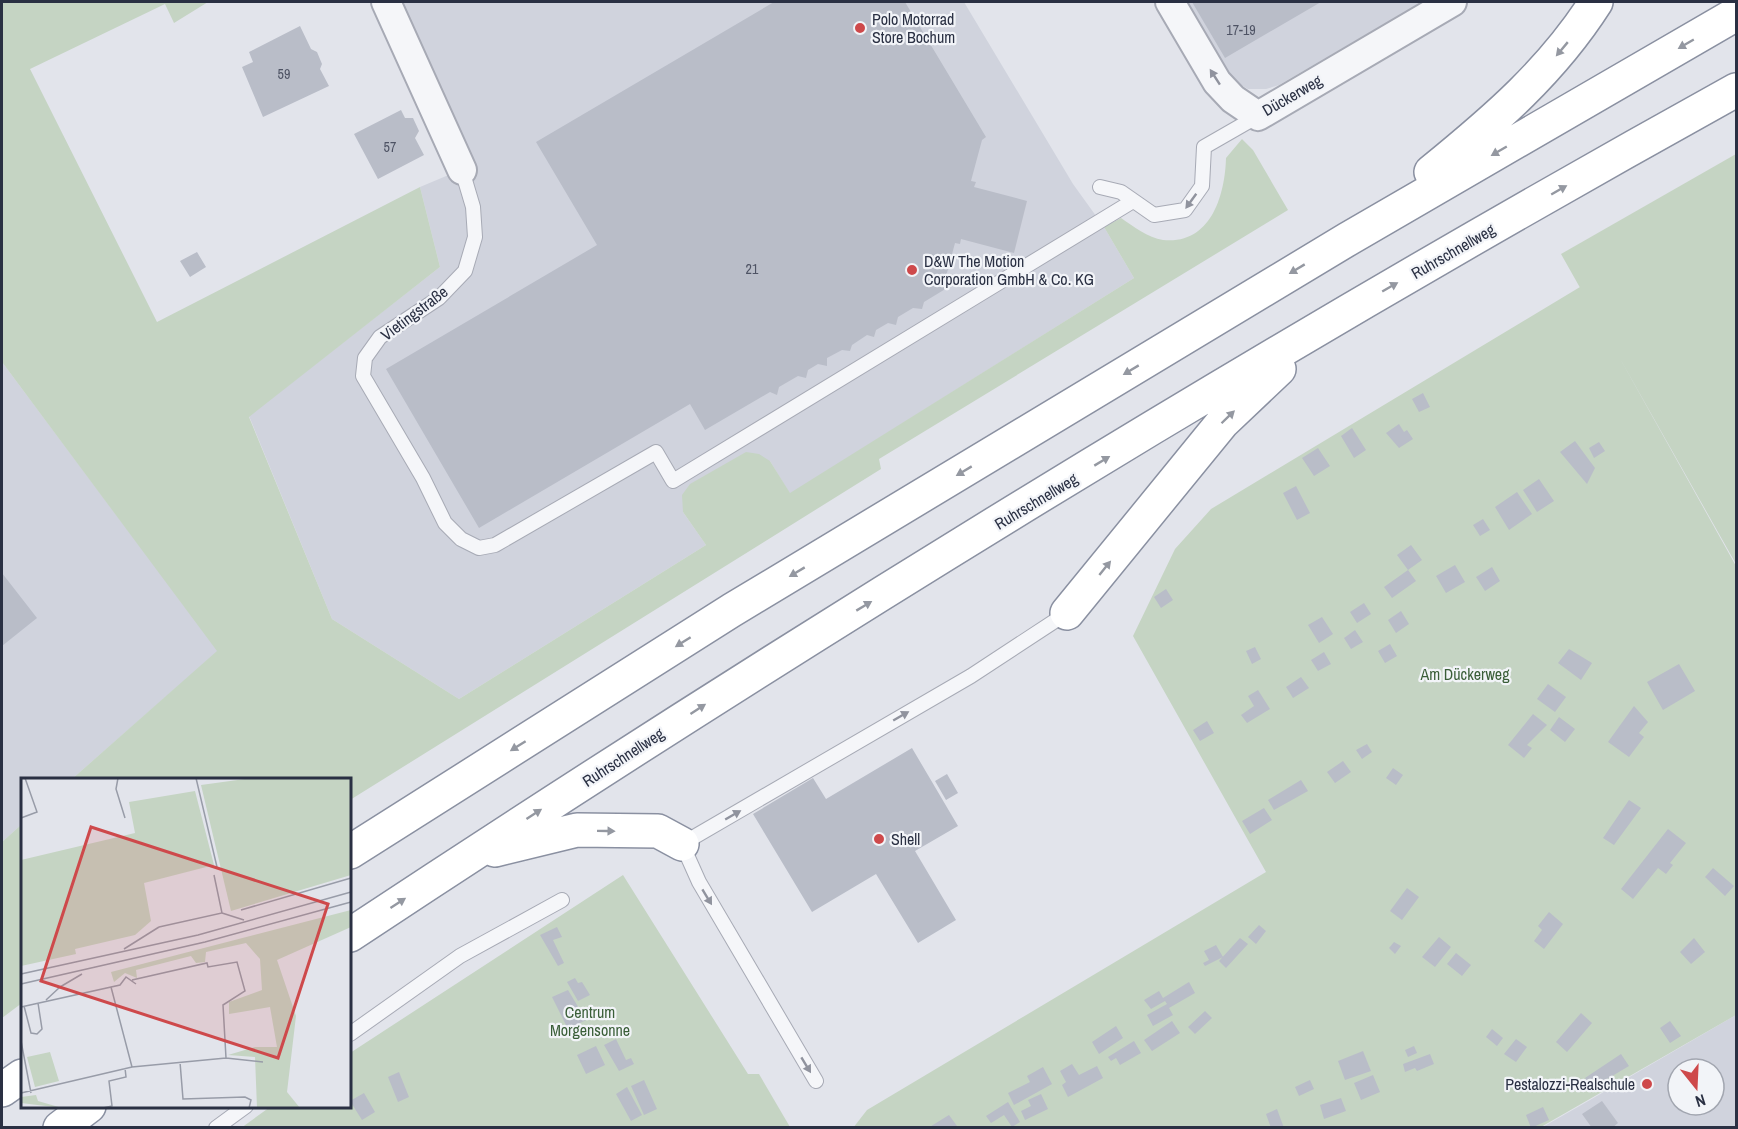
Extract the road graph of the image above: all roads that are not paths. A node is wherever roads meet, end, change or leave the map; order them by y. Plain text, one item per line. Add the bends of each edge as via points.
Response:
1 (386, 2) edge
2 (1170, 2) edge
3 (1452, 2) edge
4 (1596, 2) edge
5 (1737, 14) edge
6 (1737, 90) edge
7 (1258, 116) junction
8 (462, 170) joint
9 (1100, 187) dead end
10 (1133, 201) junction
11 (1348, 239) junction
12 (1339, 316) junction
13 (1067, 613) joint
14 (682, 844) junction
15 (351, 851) edge
16 (467, 857) junction
17 (562, 900) dead end
18 (351, 934) edge
19 (351, 1033) edge
20 (21, 1077) edge
21 (816, 1081) dead end
22 (2, 1090) edge
23 (88, 1108) edge
24 (245, 1108) edge
25 (60, 1128) edge
26 (216, 1128) edge

1 - 8 street, Vietingstraße
7 -> 2 street, Dückerweg via 1217,82
3 - 7 street, Dückerweg
4 -> 11 highway via 1579,28 1500,116
5 -> 11 highway
12 -> 6 highway, Ruhrschnellweg
7 -> 10 lane via 1204,147 1202,186 1185,210 1154,215
8 - 10 lane, Vietingstraße via 473,207 475,237 465,271 439,298 380,337 365,358 363,375 423,478 444,523 461,539 479,548 495,545 656,452 673,481
9 - 10 lane via 1121,192
11 -> 15 highway via 732,610
13 -> 12 highway via 1222,423
16 -> 12 highway, Ruhrschnellweg via 796,647
14 -> 13 lane via 971,676
16 -> 14 highway via 577,830 658,831
14 -> 21 lane via 699,882
18 -> 16 highway, Ruhrschnellweg
17 - 19 lane via 460,956
20 - 22 highway
23 - 25 highway
24 - 26 lane

